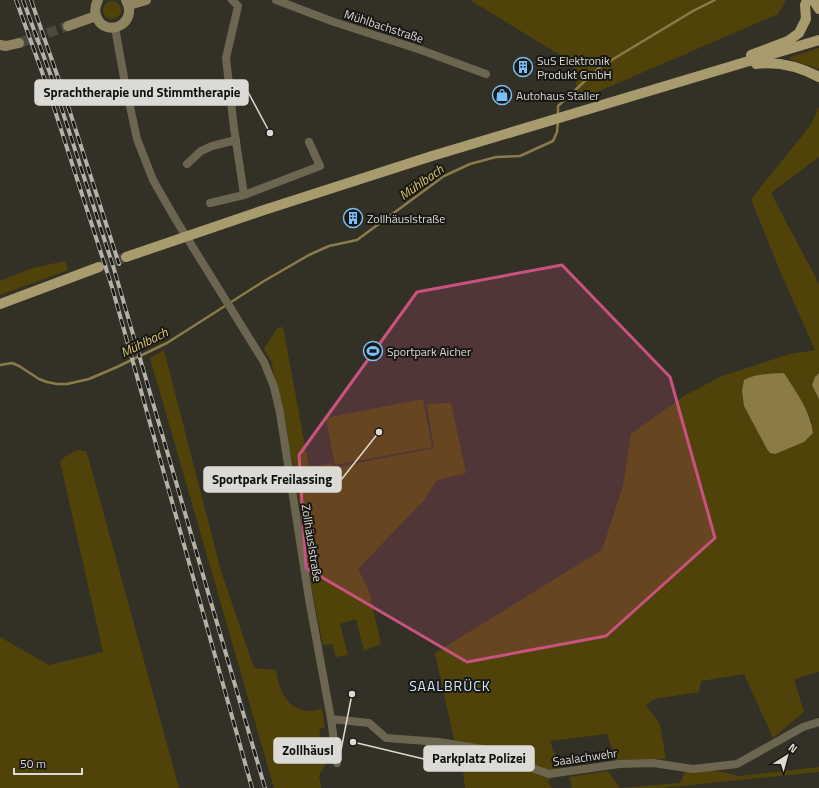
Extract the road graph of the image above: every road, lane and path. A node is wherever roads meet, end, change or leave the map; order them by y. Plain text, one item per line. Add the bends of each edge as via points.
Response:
1 (98, 0) edge
2 (146, 0) edge
3 (276, 0) edge
4 (807, 0) edge
5 (813, 0) edge
6 (127, 2) edge
7 (236, 2) edge
8 (819, 9) edge
9 (96, 16) junction
10 (68, 26) tunnel mouth
11 (115, 28) junction
12 (819, 40) edge
13 (19, 43) tunnel mouth
14 (0, 46) edge
15 (748, 62) junction
16 (486, 74) dead end
17 (819, 77) edge
18 (236, 140) junction
19 (309, 142) dead end
20 (186, 164) dead end
21 (244, 195) junction
22 (210, 203) dead end
23 (126, 257) tunnel mouth
24 (99, 267) tunnel mouth
25 (0, 304) edge
26 (331, 719) junction
27 (819, 722) edge
28 (338, 763) dead end

1 - 9 street via 95,6
2 - 6 street
3 - 16 street, Mühlbachstraße
4 - 15 main road via 806,19 799,33
5 - 8 main road
6 - 11 street via 130,12 128,18
7 - 18 street via 226,58
9 - 10 street
9 - 11 street via 104,26
11 - 26 street, Zollhäuslstraße via 137,139 153,180 264,362 274,387
12 - 15 main road
13 - 14 street
15 - 17 main road via 787,65
15 - 23 main road via 425,158
18 - 20 street via 201,151
18 - 21 street
19 - 21 street via 320,166
21 - 22 street
24 - 25 main road
26 - 27 street, Saalachwehr via 369,723 386,738 439,742 482,749 504,755 549,774 654,762 693,769 737,764 803,727
26 - 28 street, Zollhäuslstraße

